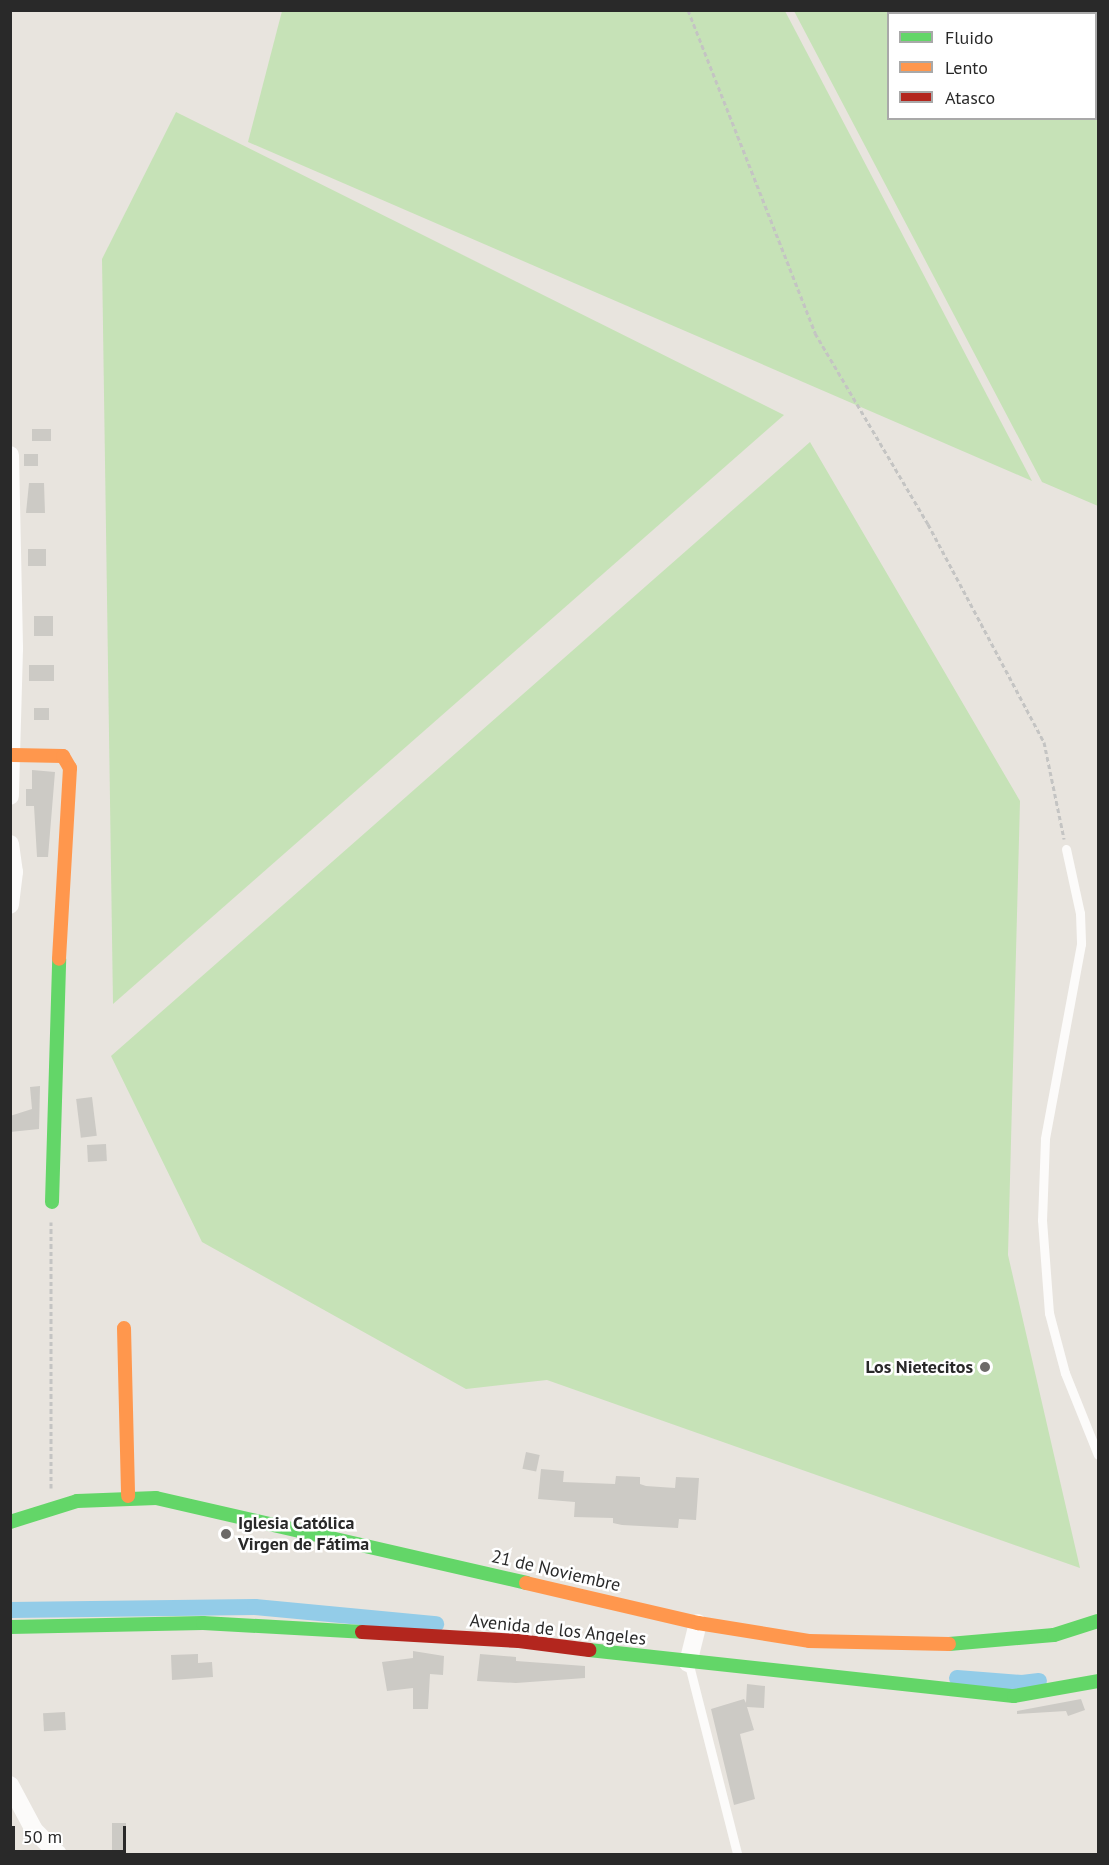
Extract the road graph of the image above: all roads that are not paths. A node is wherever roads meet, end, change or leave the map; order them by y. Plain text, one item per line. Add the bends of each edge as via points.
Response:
1 (10, 455) edge
2 (13, 756) junction
3 (10, 796) edge
4 (10, 844) edge
5 (1066, 849) road end
6 (10, 905) edge
7 (52, 1202) road end
8 (124, 1328) dead end
9 (1098, 1455) edge
10 (128, 1496) junction
11 (10, 1522) edge
12 (1098, 1621) edge
13 (10, 1627) edge
14 (692, 1645) junction
15 (1098, 1681) edge
16 (10, 1785) edge
17 (58, 1854) edge
18 (737, 1854) edge

1 - 2 street
2 - 3 street
2 - 7 street via 63,756 70,768 61,890
4 - 6 street via 14,872
5 - 9 lane via 1080,913 1081,944 1045,1139 1042,1220 1049,1313 1065,1373
8 - 10 street
10 - 11 street, 21 de Noviembre via 50,1507
10 - 14 street, 21 de Noviembre via 189,1503
12 - 14 street, 21 de Noviembre via 1030,1639 905,1646 809,1641
13 - 14 street, Avenida de los Angeles via 143,1623 270,1626 519,1641
14 - 15 street, Avenida de los Angeles via 1014,1696
14 - 18 lane
16 - 17 street via 34,1830

